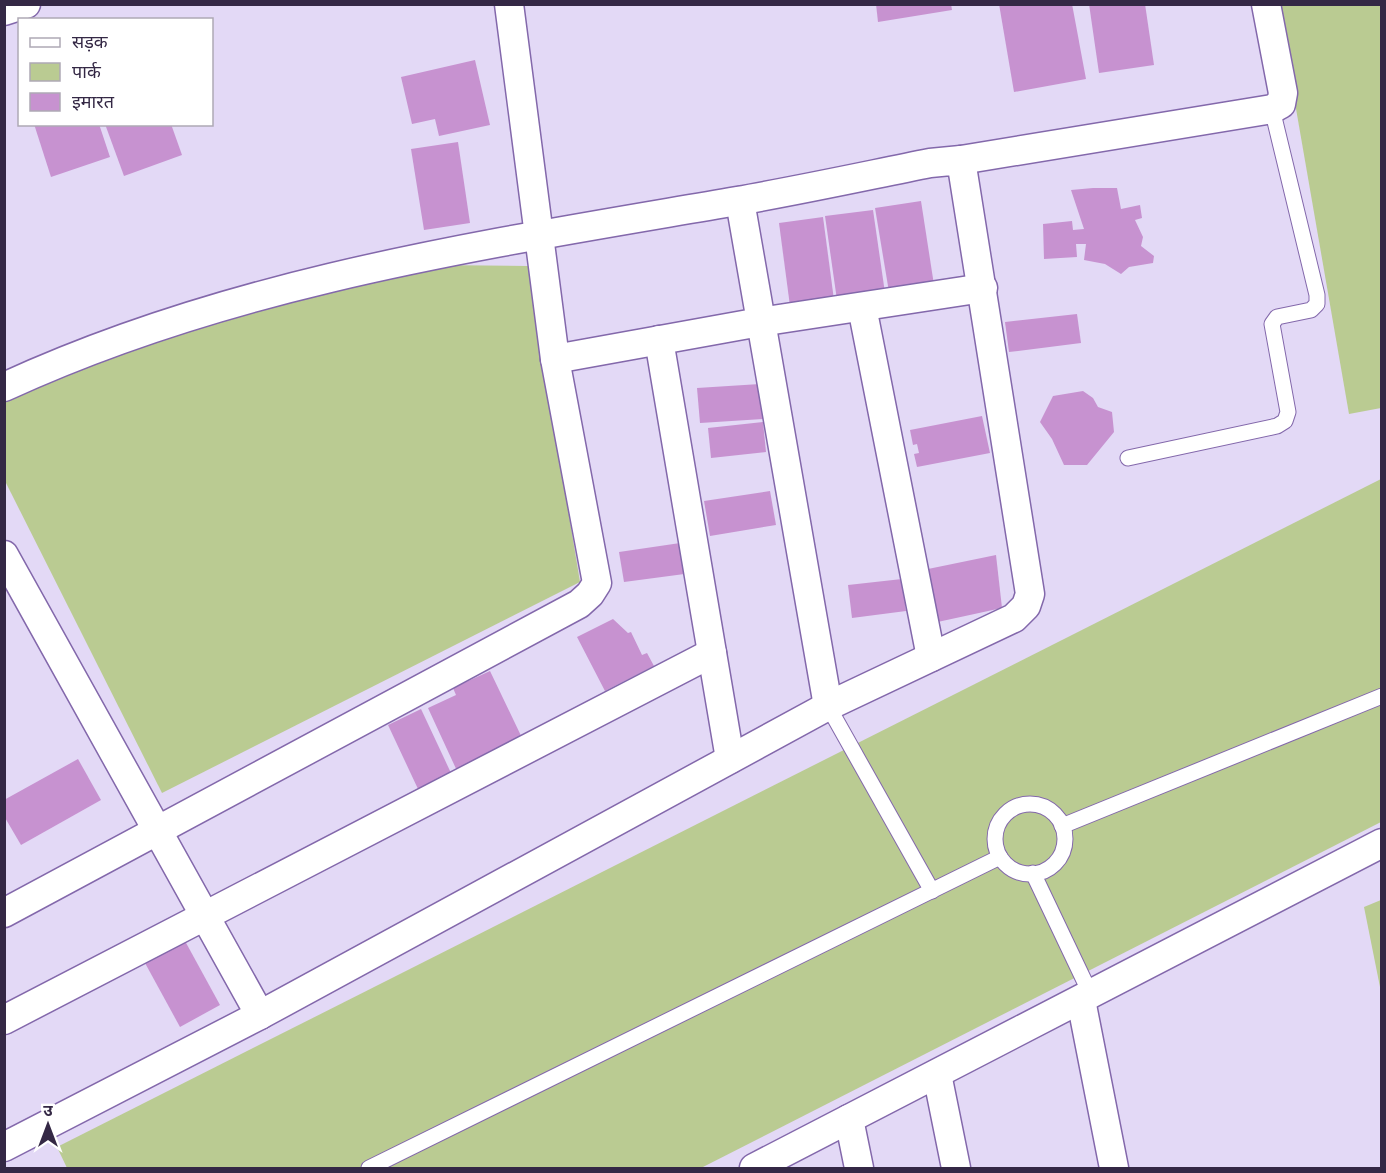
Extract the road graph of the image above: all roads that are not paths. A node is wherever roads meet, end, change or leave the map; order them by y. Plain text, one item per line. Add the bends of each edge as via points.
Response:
1 (26, 4) edge
2 (509, 4) edge
3 (1266, 4) edge
4 (4, 11) edge
5 (1272, 110) junction
6 (961, 160) junction
7 (740, 201) junction
8 (538, 234) junction
9 (983, 288) junction
10 (861, 307) junction
11 (760, 322) junction
12 (659, 340) junction
13 (555, 359) junction
14 (4, 387) edge
15 (1128, 458) dead end
16 (4, 555) edge
17 (712, 653) junction
18 (931, 657) junction
19 (1382, 696) edge
20 (828, 706) junction
21 (730, 759) junction
22 (1062, 826) junction
23 (157, 830) junction
24 (1382, 843) edge
25 (1000, 857) junction
26 (1033, 873) junction
27 (932, 891) junction
28 (4, 913) edge
29 (204, 915) junction
30 (1086, 998) junction
31 (260, 1015) junction
32 (4, 1020) edge
33 (937, 1074) junction
34 (849, 1119) junction
35 (4, 1147) edge
36 (369, 1168) edge
37 (754, 1168) edge
38 (859, 1168) edge
39 (956, 1168) edge
40 (1114, 1168) edge

1 - 4 street
2 - 8 street
3 - 5 street via 1283,93 1281,104
5 - 6 street
5 - 15 lane via 1317,295 1317,304 1311,310 1277,317 1272,324 1288,412 1286,421
6 - 7 street
6 - 9 street
7 - 8 street
7 - 11 street
8 - 13 street
8 - 14 street via 324,280 194,313 67,359
9 - 10 street
9 - 18 street via 1030,594 1026,606 1014,618
10 - 11 street
10 - 18 street
11 - 12 street
11 - 20 street
12 - 13 street
12 - 17 street
13 - 23 street via 597,570 597,583 590,594 579,604
16 - 23 street
17 - 21 street
17 - 29 street
18 - 20 street
19 - 22 lane
20 - 21 street
20 - 27 lane
21 - 31 street
22 - 25 lane via 1051,811 1040,805 1016,807 999,821 995,842
22 - 26 lane via 1065,842 1061,853 1045,870
23 - 28 street
23 - 29 street
24 - 30 street
25 - 26 lane via 1012,869
25 - 27 lane
26 - 30 lane
27 - 36 lane
29 - 31 street
29 - 32 street
30 - 33 street
30 - 40 street
31 - 35 street
33 - 34 street
33 - 39 street
34 - 37 street
34 - 38 street

